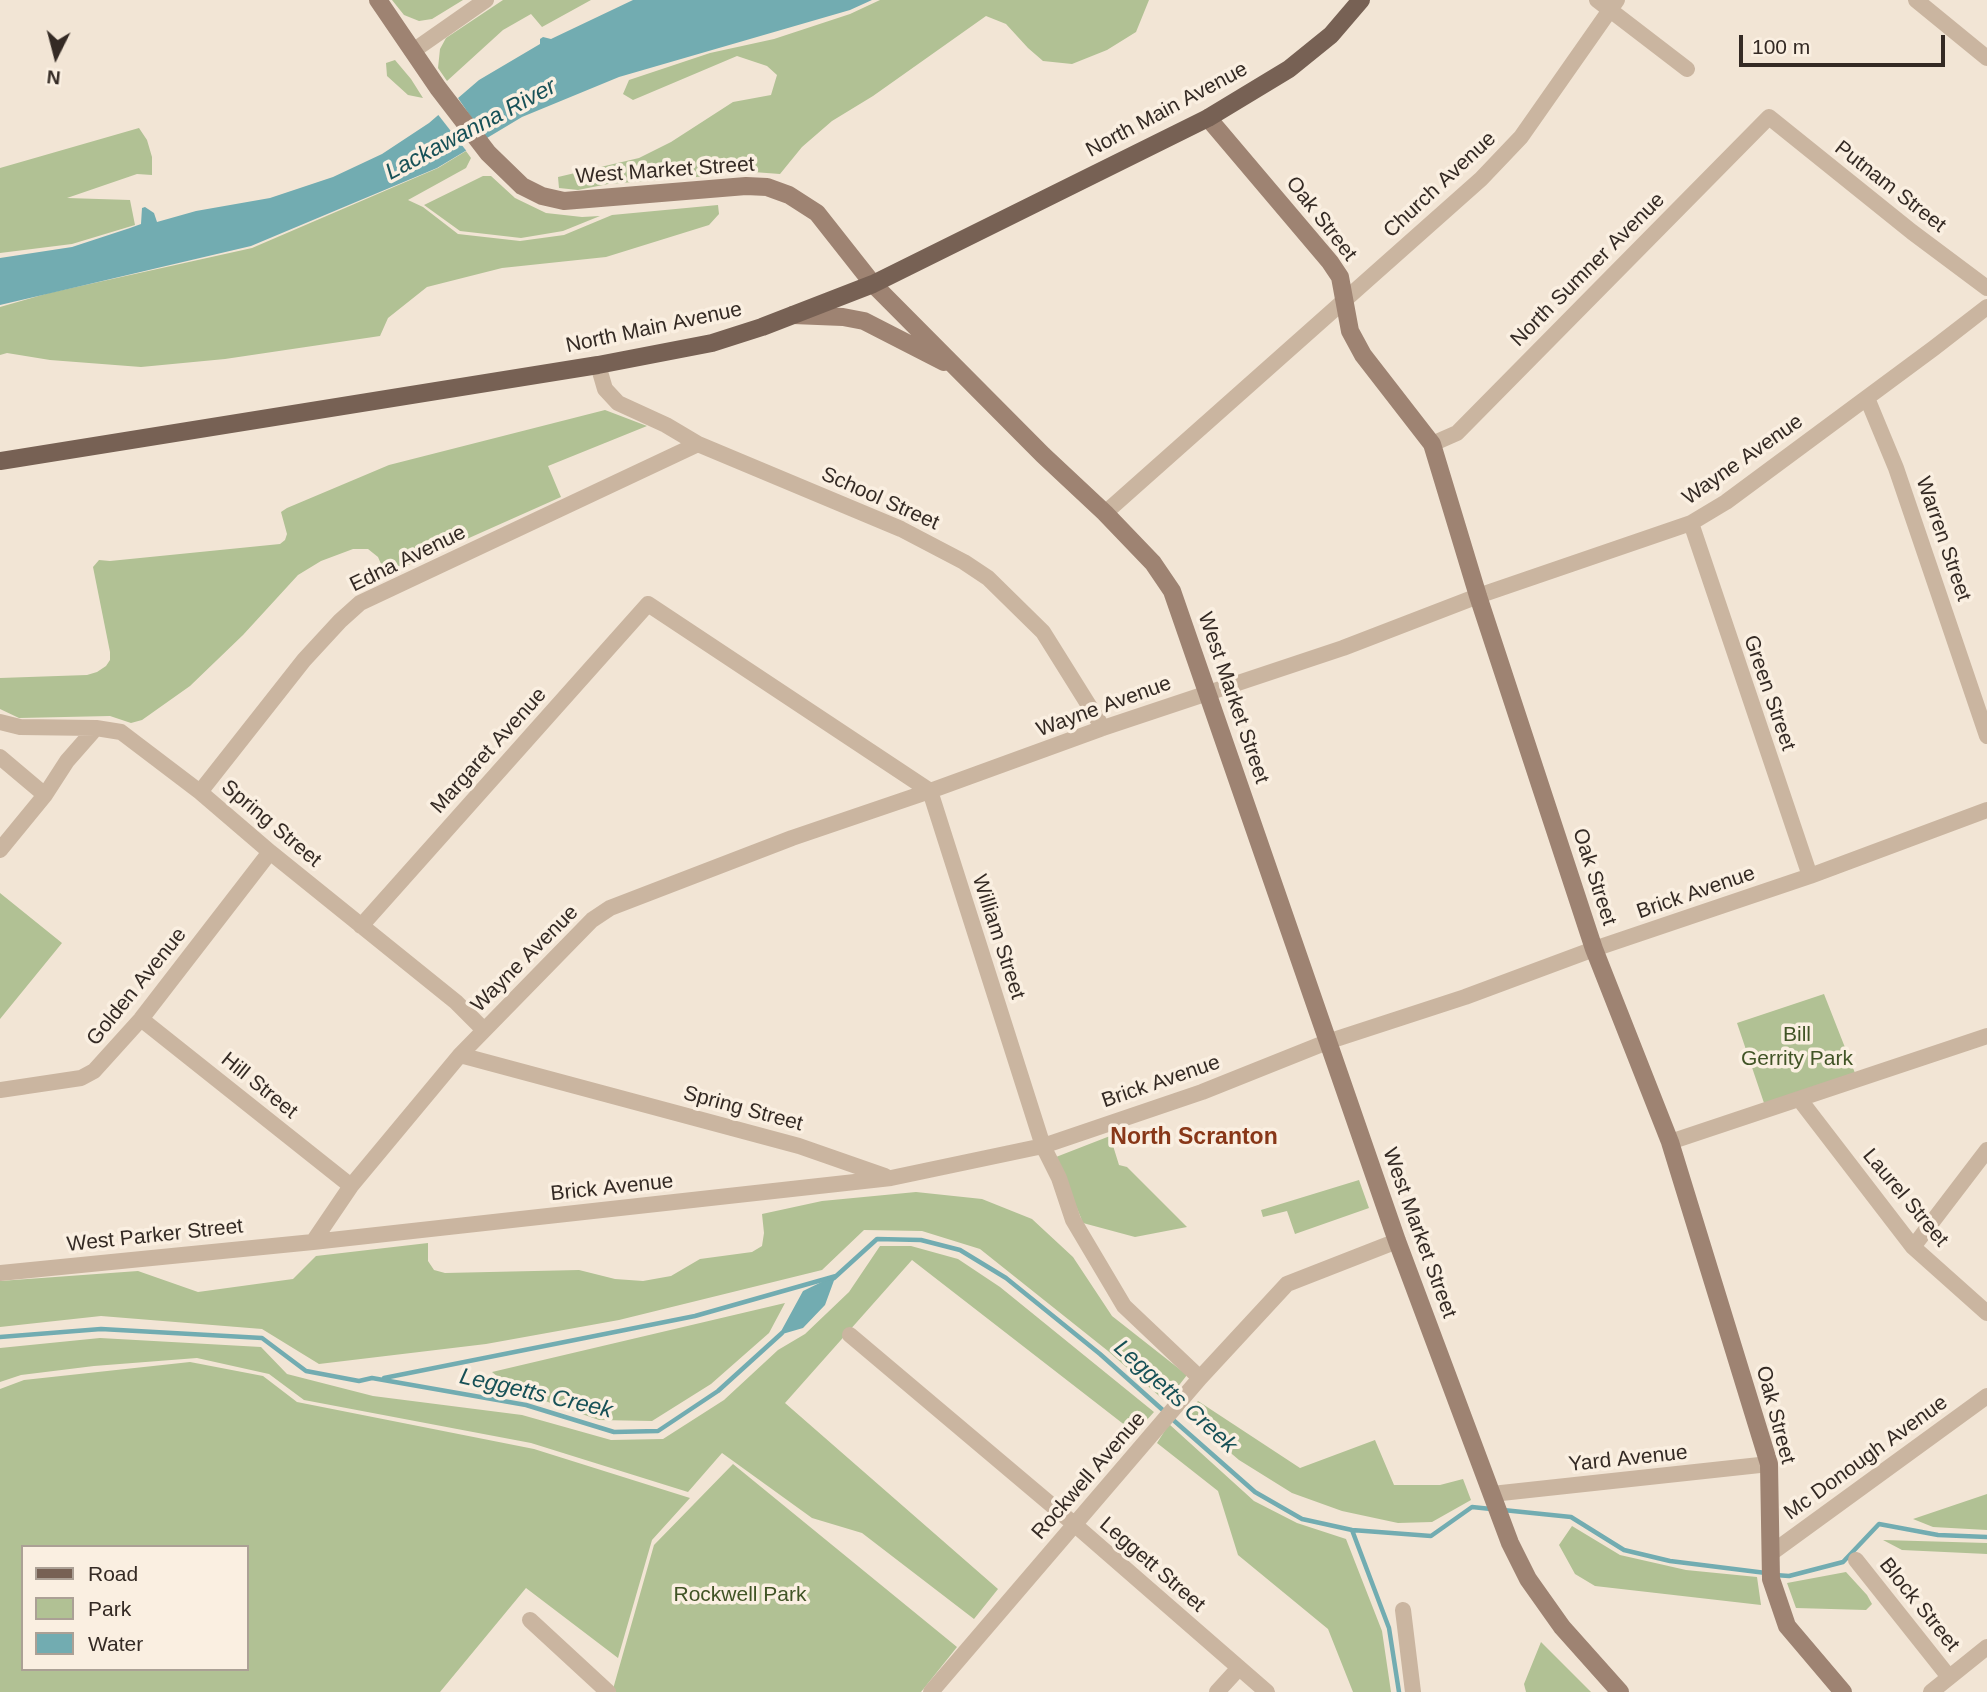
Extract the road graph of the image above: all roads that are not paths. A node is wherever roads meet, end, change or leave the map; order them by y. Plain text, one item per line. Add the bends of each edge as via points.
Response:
1 (378, 0) edge
2 (486, 0) edge
3 (1361, 0) edge
4 (1916, 0) edge
5 (1608, 3) edge
6 (413, 51) junction
7 (1987, 58) edge
8 (1687, 69) dead end
9 (1769, 117) joint
10 (1208, 118) junction
11 (873, 284) junction
12 (1987, 288) edge
13 (1345, 300) junction
14 (1987, 307) edge
15 (793, 315) junction
16 (598, 365) junction
17 (957, 369) junction
18 (1867, 398) junction
19 (698, 444) junction
20 (1432, 444) junction
21 (0, 461) edge
22 (1105, 513) junction
23 (1690, 523) junction
24 (1478, 596) junction
25 (1208, 692) junction
26 (0, 722) edge
27 (96, 728) junction
28 (1104, 728) junction
29 (1987, 736) edge
30 (0, 757) edge
31 (200, 792) junction
32 (930, 792) junction
33 (45, 795) junction
34 (1987, 810) edge
35 (0, 850) edge
36 (270, 852) junction
37 (1810, 877) junction
38 (361, 926) junction
39 (1594, 949) junction
40 (141, 1019) junction
41 (484, 1030) junction
42 (1987, 1036) edge
43 (1327, 1042) junction
44 (460, 1055) junction
45 (0, 1090) edge
46 (1800, 1100) junction
47 (1671, 1142) junction
48 (1043, 1146) junction
49 (1987, 1150) edge
50 (891, 1178) junction
51 (351, 1186) junction
52 (1397, 1241) junction
53 (313, 1242) junction
54 (1913, 1247) junction
55 (0, 1273) edge
56 (1987, 1313) edge
57 (850, 1335) dead end
58 (1200, 1378) junction
59 (1987, 1396) edge
60 (1769, 1464) junction
61 (1492, 1494) junction
62 (1074, 1524) junction
63 (1770, 1554) junction
64 (1856, 1560) dead end
65 (1403, 1610) dead end
66 (530, 1620) dead end
67 (1987, 1647) edge
68 (1238, 1669) junction
69 (1949, 1677) junction
70 (608, 1692) edge
71 (931, 1692) edge
72 (1217, 1692) edge
73 (1266, 1692) edge
74 (1413, 1692) edge
75 (1620, 1692) edge
76 (1843, 1692) edge
77 (1931, 1692) edge

1 - 6 street, West Market Street
2 - 6 street
3 - 10 main road, North Main Avenue via 1331,35 1289,69
4 - 7 street
5 - 8 street
5 - 13 street, Church Avenue via 1521,137 1481,179
6 - 11 street, West Market Street via 488,153 522,186 564,201 767,187 817,213
9 - 12 street, Putnam Street
9 - 20 street, North Sumner Avenue via 1457,433
10 - 11 main road, North Main Avenue
10 - 13 street, Oak Street via 1330,262 1340,277
11 - 15 main road, North Main Avenue
11 - 17 street, West Market Street
13 - 20 street, Oak Street via 1350,331 1363,355
13 - 22 street, Church Avenue
14 - 18 street, Wayne Avenue
15 - 16 main road, North Main Avenue via 712,343
15 - 17 street via 864,321
16 - 19 street, School Street via 605,389 618,403
16 - 21 main road, North Main Avenue
17 - 22 street, West Market Street
18 - 23 street, Wayne Avenue via 1726,502
18 - 29 street, Warren Street via 1896,468
19 - 28 street, School Street via 901,529 988,578 1043,632
19 - 31 street, Edna Avenue via 360,603 304,660
20 - 24 street, Oak Street
22 - 25 street, West Market Street via 1153,563 1172,591
23 - 24 street, Wayne Avenue
23 - 37 street, Green Street
24 - 25 street, Wayne Avenue via 1343,648
24 - 39 street, Oak Street
25 - 28 street, Wayne Avenue
25 - 43 street, West Market Street
26 - 27 street, Spring Street via 20,727
27 - 31 street, Spring Street via 121,732
27 - 33 street
28 - 32 street, Wayne Avenue
30 - 33 street
31 - 36 street, Spring Street
32 - 38 street, Margaret Avenue via 648,604
32 - 41 street, Wayne Avenue via 792,838 610,908 592,920
32 - 48 street, William Street
33 - 35 street
34 - 37 street, Brick Avenue
36 - 38 street, Spring Street
36 - 40 street, Golden Avenue
37 - 39 street, Brick Avenue
38 - 41 street, Spring Street via 457,1002
39 - 43 street, Brick Avenue
39 - 47 street, Oak Street
40 - 45 street, Golden Avenue via 94,1071 82,1078
40 - 51 street, Hill Street
41 - 44 street, Wayne Avenue
42 - 46 street
43 - 48 street, Brick Avenue via 1202,1092
43 - 52 street, West Market Street
44 - 50 street, Spring Street via 799,1146
44 - 51 street, Wayne Avenue
46 - 47 street
46 - 54 street, Laurel Street
47 - 60 street, Oak Street
48 - 50 street, Brick Avenue
48 - 58 street, William Street via 1073,1220 1124,1306
49 - 54 street
50 - 53 street, Brick Avenue
51 - 53 street, Wayne Avenue
52 - 58 street, Rockwell Avenue via 1287,1284
52 - 61 street, West Market Street
53 - 55 street, West Parker Street
54 - 56 street, Laurel Street
57 - 62 street, Leggett Street
58 - 62 street, Rockwell Avenue
59 - 63 street, Mc Donough Avenue
60 - 61 street, Yard Avenue
60 - 63 street, Oak Street
61 - 75 street, West Market Street via 1528,1579 1562,1627
62 - 68 street, Leggett Street
62 - 71 street, Rockwell Avenue
63 - 76 street, Oak Street via 1770,1579 1787,1626
64 - 69 street, Block Street
65 - 74 street
66 - 70 street
67 - 69 street
68 - 72 street
68 - 73 street, Leggett Street
69 - 77 street

